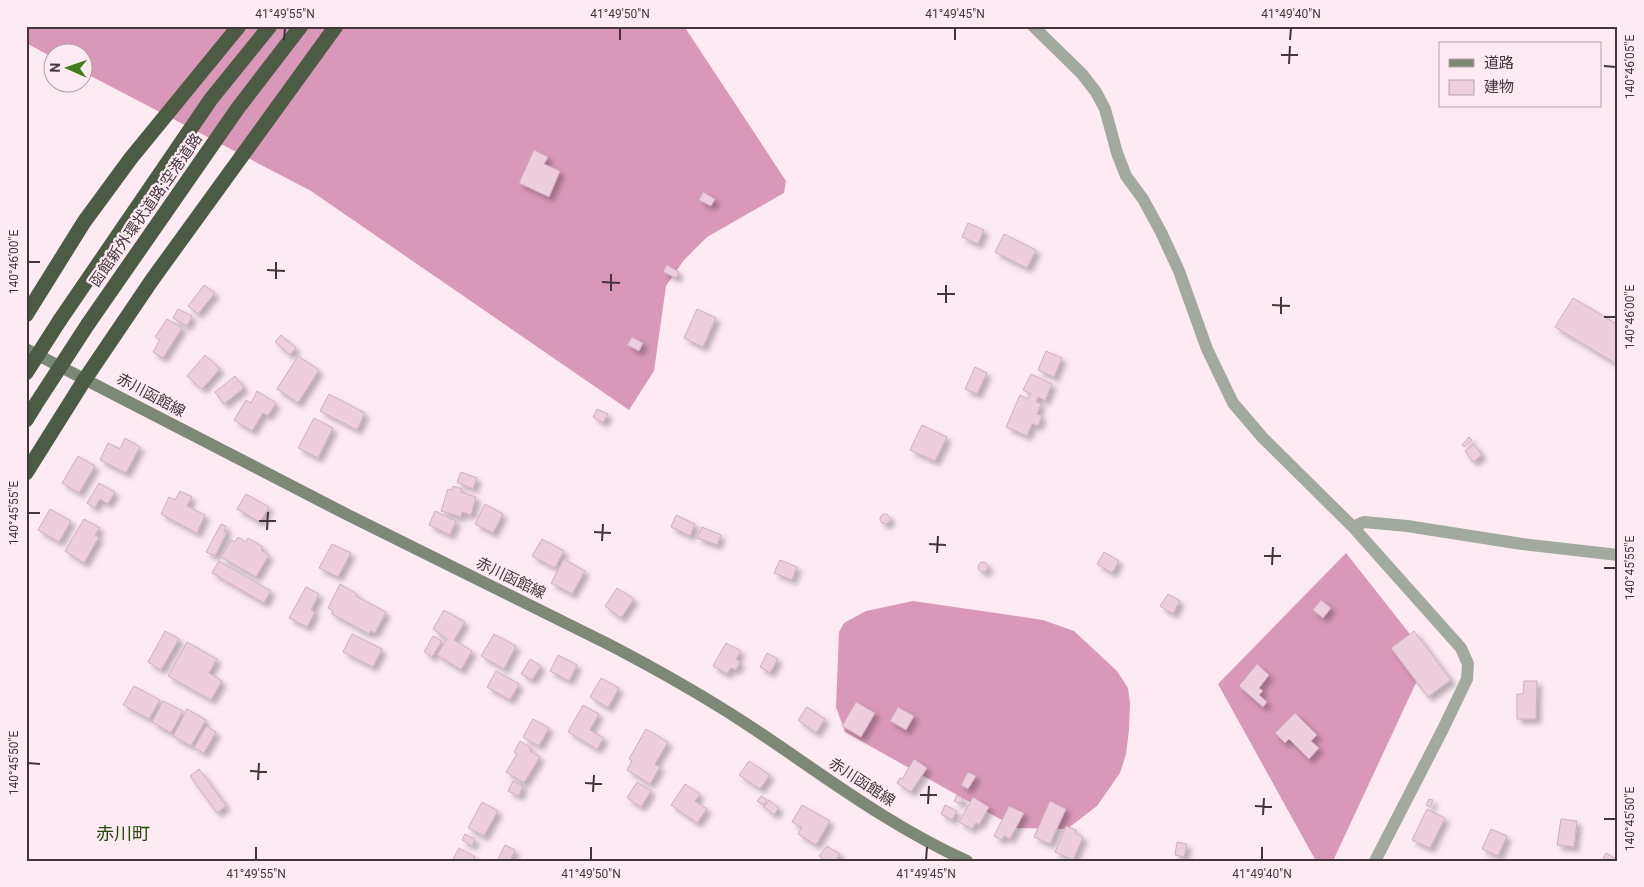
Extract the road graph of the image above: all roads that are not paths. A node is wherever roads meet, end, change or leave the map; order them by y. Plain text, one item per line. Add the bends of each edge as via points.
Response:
1 (239, 26) edge
2 (270, 26) edge
3 (301, 26) edge
4 (336, 26) edge
5 (1033, 26) edge
6 (26, 315) edge
7 (26, 349) edge
8 (26, 373) edge
9 (85, 379) junction
10 (30, 413) edge
11 (26, 473) edge
12 (1353, 527) junction
13 (1618, 555) edge
14 (968, 861) edge
15 (1375, 861) edge

1 - 6 highway via 125,166 84,222
2 - 8 highway, 函館新外環状道路;空港道路, bridge via 211,99
3 - 10 highway, 函館新外環状道路;空港道路, bridge via 238,108
4 - 9 highway via 157,272
5 - 12 street via 1096,92 1105,109 1116,153 1126,176 1161,232 1207,349 1233,403 1262,438
7 - 9 main road, 赤川函館線
9 - 11 highway
9 - 14 main road, 赤川函館線 via 648,665 744,723 881,814
12 - 13 street via 1364,522 1407,526
12 - 15 street via 1461,648 1468,664 1467,679

